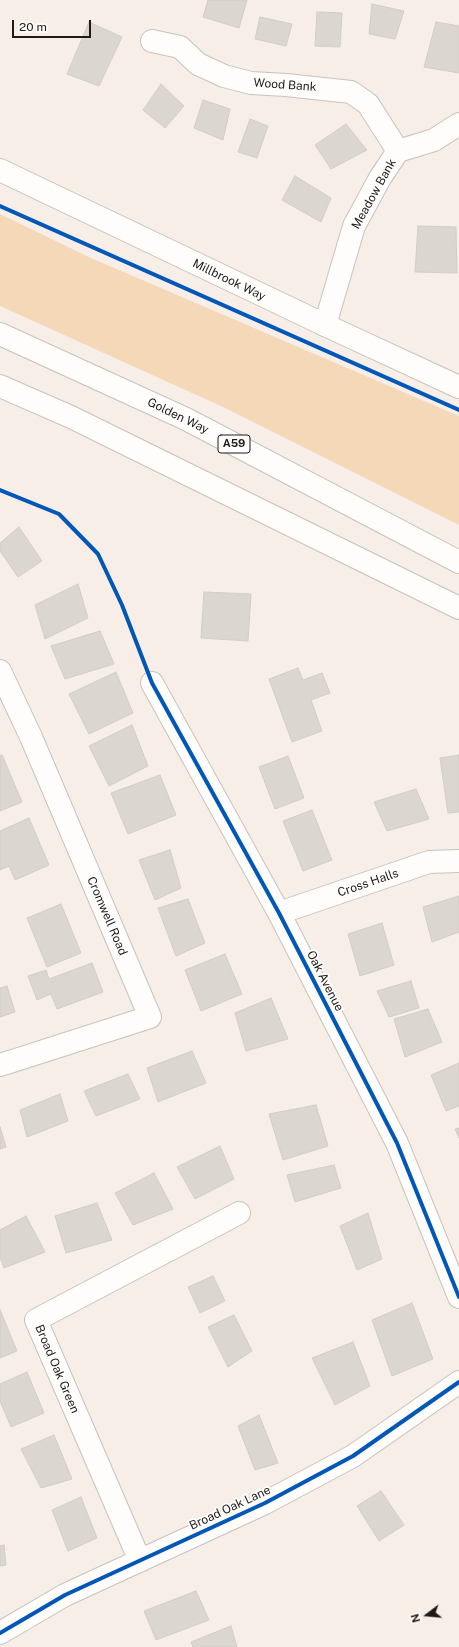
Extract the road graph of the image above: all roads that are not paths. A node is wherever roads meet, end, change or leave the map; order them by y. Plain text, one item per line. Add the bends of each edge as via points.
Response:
1 (152, 40) dead end
2 (459, 124) edge
3 (398, 151) junction
4 (0, 170) edge
5 (325, 325) junction
6 (0, 334) edge
7 (0, 386) edge
8 (459, 387) edge
9 (459, 562) edge
10 (459, 608) edge
11 (0, 671) edge
12 (152, 683) dead end
13 (459, 861) edge
14 (279, 913) junction
15 (0, 1065) edge
16 (239, 1213) dead end
17 (459, 1297) edge
18 (459, 1382) edge
19 (140, 1561) junction
20 (0, 1633) edge

1 - 3 main road, Wood Bank via 180,47 198,64 224,76 251,83 351,92 368,104
2 - 3 main road, Meadow Bank via 434,140
3 - 5 main road, Meadow Bank via 354,226
4 - 5 main road, Millbrook Way
5 - 8 main road, Millbrook Way
6 - 9 main road, Golden Way / A59 via 186,419
7 - 10 main road via 71,418
11 - 15 main road, Cromwell Road via 32,737 150,1017
12 - 14 main road, Oak Avenue
13 - 14 main road, Cross Halls via 429,862
14 - 17 main road, Oak Avenue via 396,1143
16 - 19 main road, Broad Oak Green via 36,1320
18 - 19 main road, Broad Oak Lane via 353,1456 265,1503
19 - 20 main road, Broad Oak Lane via 65,1595

